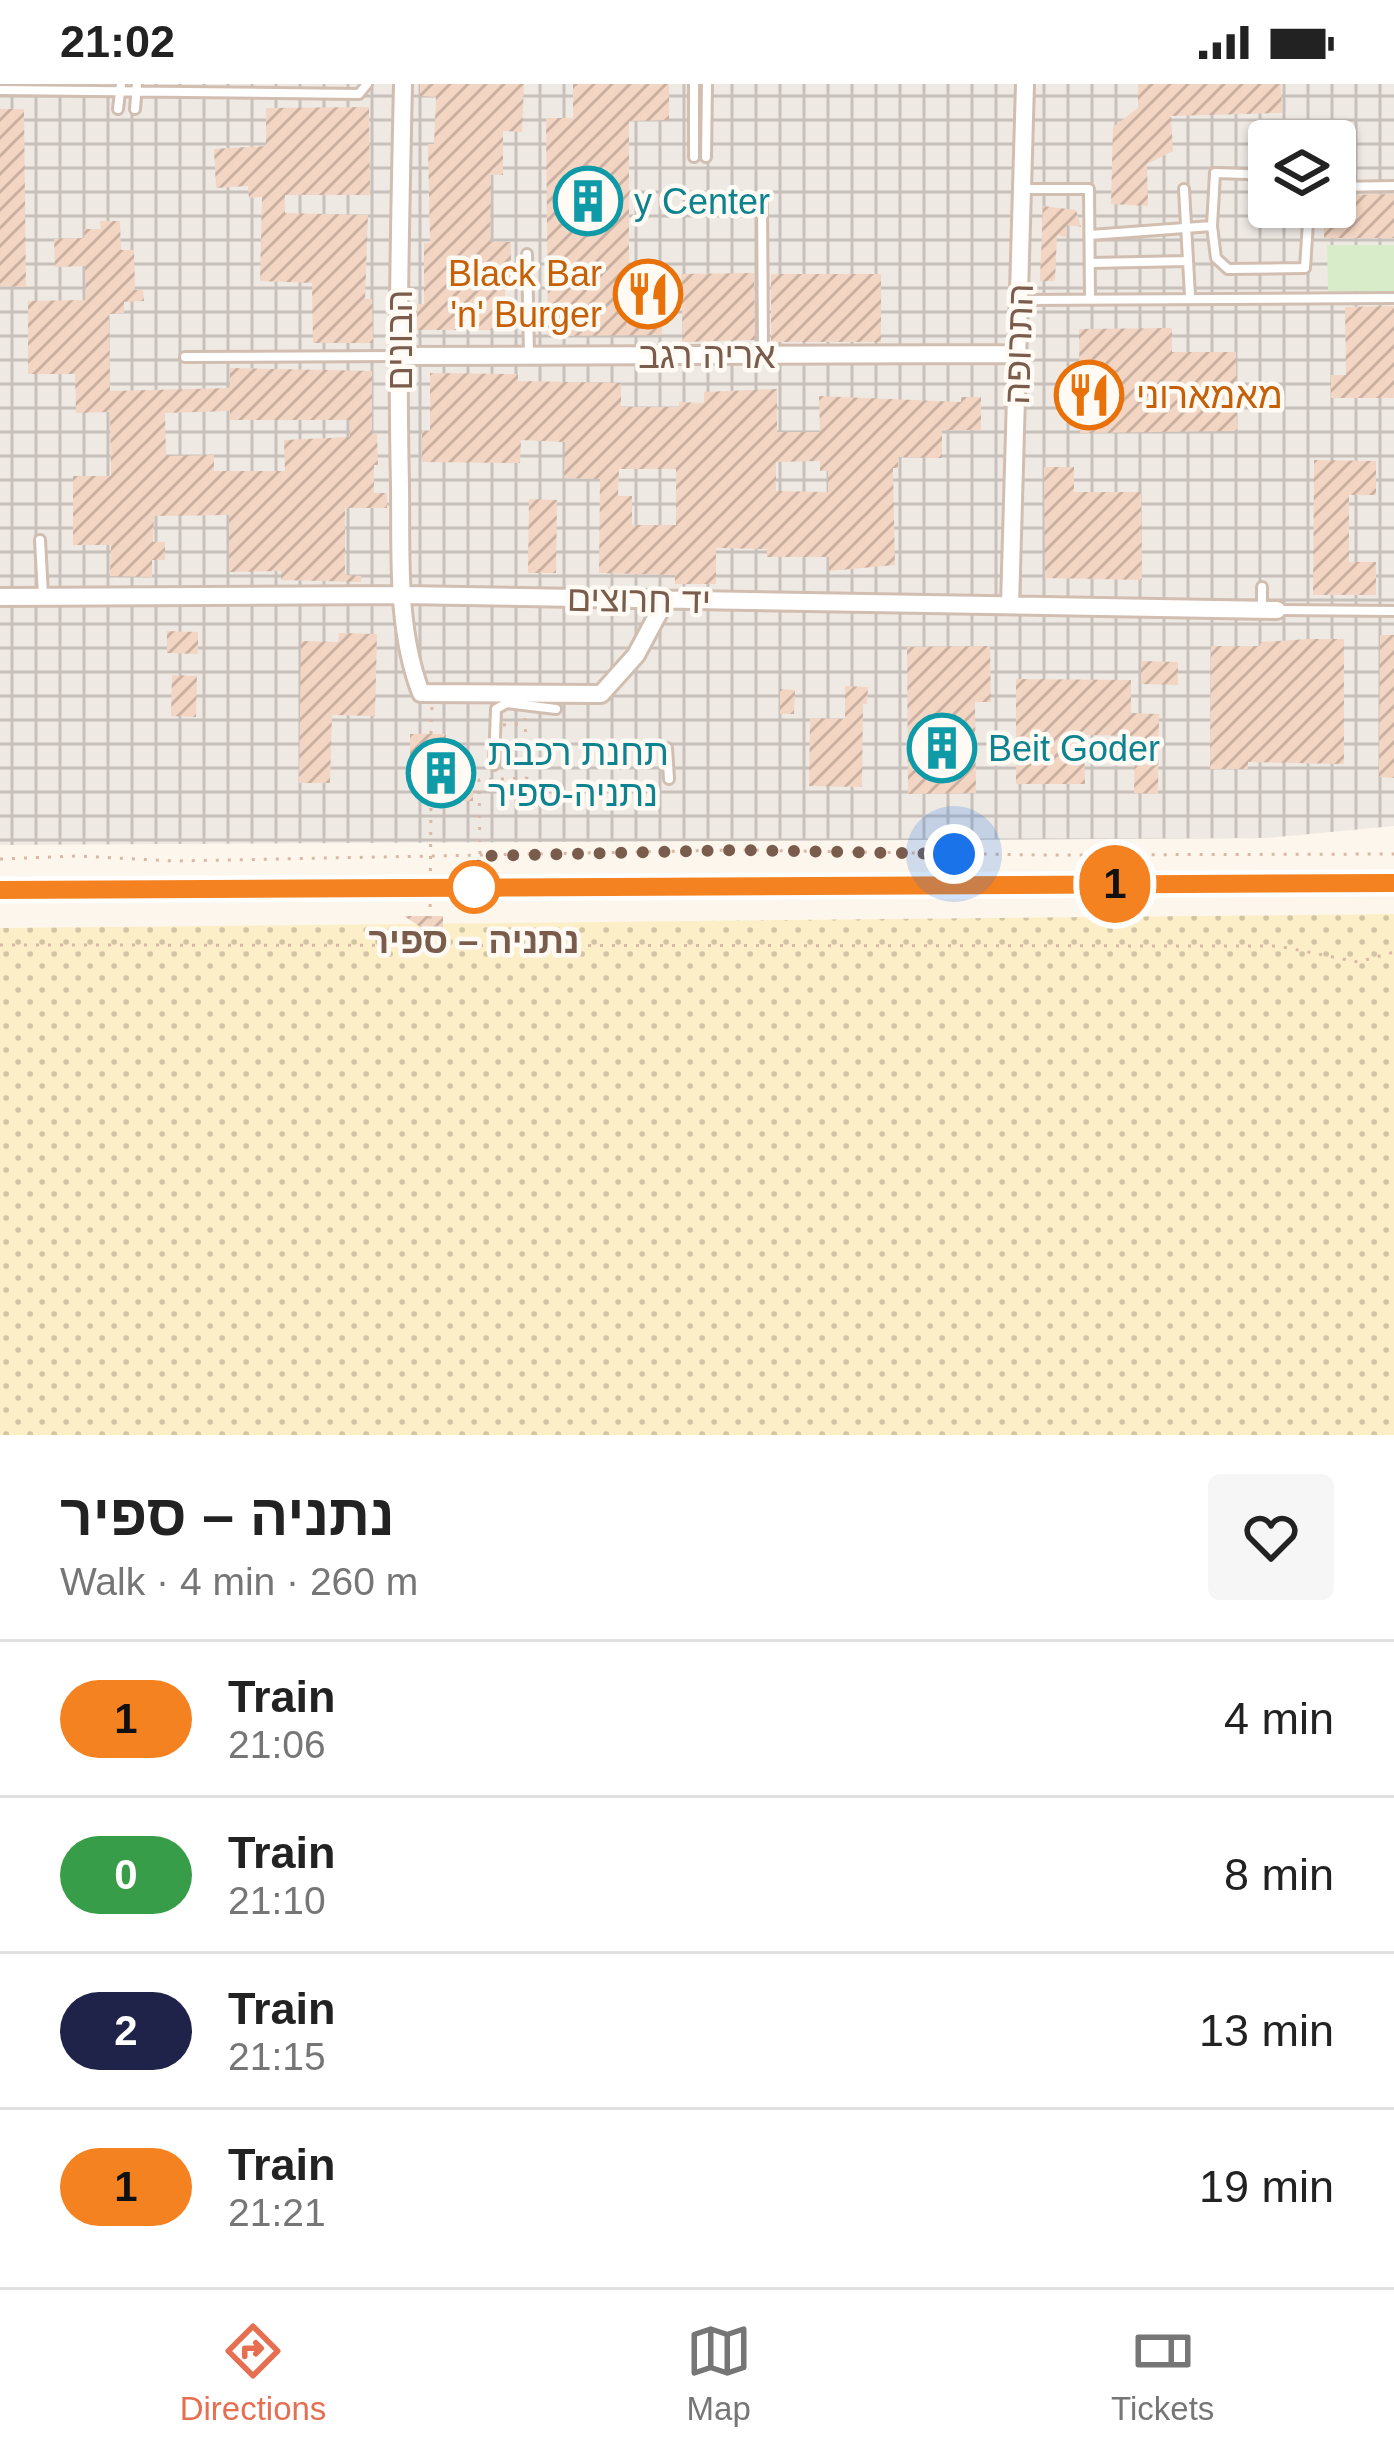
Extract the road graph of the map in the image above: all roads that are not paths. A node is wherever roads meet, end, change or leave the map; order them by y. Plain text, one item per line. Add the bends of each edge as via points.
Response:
1 (368, 84) edge
2 (404, 84) edge
3 (694, 84) edge
4 (707, 84) edge
5 (1025, 84) edge
6 (121, 88) edge
7 (136, 89) edge
8 (0, 90) edge
9 (118, 109) dead end
10 (135, 110) dead end
11 (694, 157) dead end
12 (706, 157) dead end
13 (1248, 177) edge
14 (1394, 186) edge
15 (1356, 187) edge
16 (1022, 189) junction
17 (1184, 189) dead end
18 (762, 198) dead end
19 (1212, 226) junction
20 (1308, 228) edge
21 (1187, 231) junction
22 (1090, 235) junction
23 (527, 254) dead end
24 (1188, 261) junction
25 (1090, 263) junction
26 (1190, 296) junction
27 (1090, 298) junction
28 (1394, 298) edge
29 (1019, 300) junction
30 (1017, 354) junction
31 (763, 355) junction
32 (397, 356) junction
33 (529, 356) junction
34 (185, 357) dead end
35 (40, 540) dead end
36 (1262, 587) dead end
37 (43, 595) junction
38 (402, 596) junction
39 (0, 597) edge
40 (666, 599) junction
41 (1010, 605) junction
42 (1270, 609) junction
43 (1394, 611) edge
44 (556, 709) dead end
45 (667, 748) dead end
46 (494, 765) dead end
47 (669, 779) dead end

1 - 7 lane via 358,94
2 - 32 street, הבונים
3 - 11 lane
4 - 12 lane
5 - 16 street, התרופה
6 - 7 lane
6 - 8 lane
6 - 9 lane
7 - 10 lane
13 - 19 lane via 1215,172
14 - 15 lane
16 - 22 lane via 1089,189
16 - 29 street, התרופה
17 - 21 lane
18 - 31 lane
19 - 20 lane via 1216,258 1228,268 1305,268
19 - 21 lane
21 - 22 lane
21 - 24 lane
22 - 25 lane
23 - 33 lane
24 - 25 lane
24 - 26 lane
25 - 27 lane
26 - 27 lane
26 - 28 lane
27 - 29 lane
29 - 30 street, התרופה
30 - 31 street, אריה רגב
30 - 41 street, התרופה
31 - 33 street, אריה רגב
32 - 33 street, אריה רגב
32 - 34 lane
32 - 38 street, הבונים
35 - 37 lane
36 - 42 lane
37 - 38 street, יד חרוצים
37 - 39 street, יד חרוצים
38 - 40 street, יד חרוצים
38 - 40 street, הבונים via 409,662 421,693 432,694 602,694 636,655
40 - 41 street, יד חרוצים
41 - 42 street, יד חרוצים
42 - 43 lane
44 - 46 lane via 507,703 496,710
45 - 47 lane

